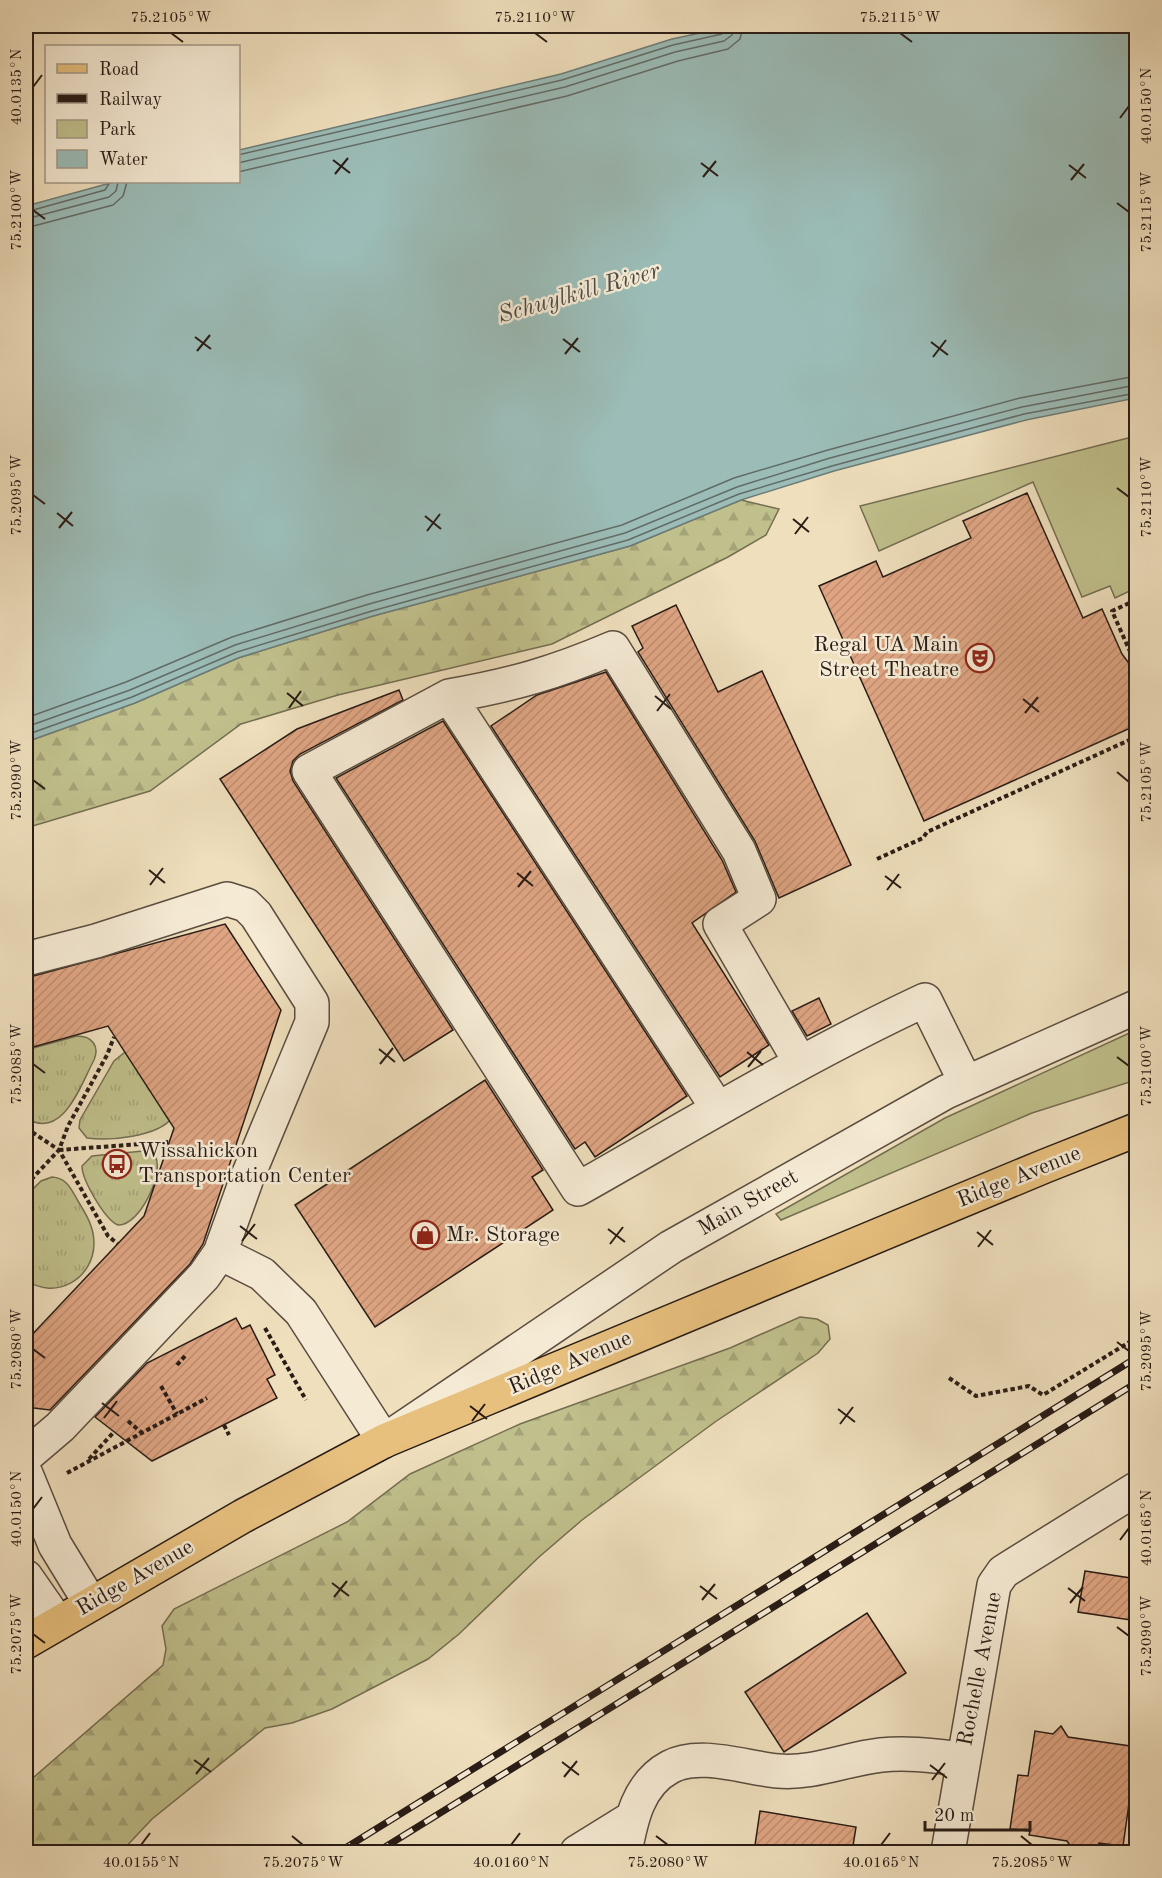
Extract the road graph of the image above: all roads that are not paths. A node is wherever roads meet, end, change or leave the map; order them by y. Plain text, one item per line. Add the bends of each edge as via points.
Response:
1 (449, 696) junction
2 (26, 959) edge
3 (1137, 1007) edge
4 (800, 1062) junction
5 (966, 1083) junction
6 (718, 1109) junction
7 (1137, 1130) edge
8 (220, 1253) junction
9 (384, 1441) junction
10 (26, 1456) edge
11 (26, 1474) edge
12 (1137, 1489) edge
13 (26, 1576) edge
14 (91, 1604) junction
15 (58, 1623) junction
16 (26, 1642) edge
17 (963, 1760) junction
18 (632, 1818) junction
19 (577, 1852) edge
20 (625, 1852) edge
21 (948, 1852) edge

1 - 4 street via 508,686 613,648 739,851 759,899 720,924
1 - 6 street
1 - 6 street via 309,771 578,1189
2 - 8 street via 227,899 246,905 256,915 312,1003 312,1022
3 - 5 street, Main Street
4 - 5 street via 925,1000
4 - 6 street
5 - 9 street, Main Street via 672,1247
7 - 9 main road, Ridge Avenue
8 - 9 street via 262,1274 301,1312
8 - 10 street via 204,1276 85,1402
9 - 14 main road, Ridge Avenue via 243,1515
11 - 14 street via 55,1545
12 - 17 street, Rochelle Avenue via 1014,1564 994,1585
13 - 15 street
14 - 15 main road, Ridge Avenue
15 - 16 main road, Ridge Avenue
17 - 18 street via 881,1755 804,1772 694,1760 670,1767 642,1793
17 - 21 street, Rochelle Avenue
18 - 19 street
18 - 20 street

